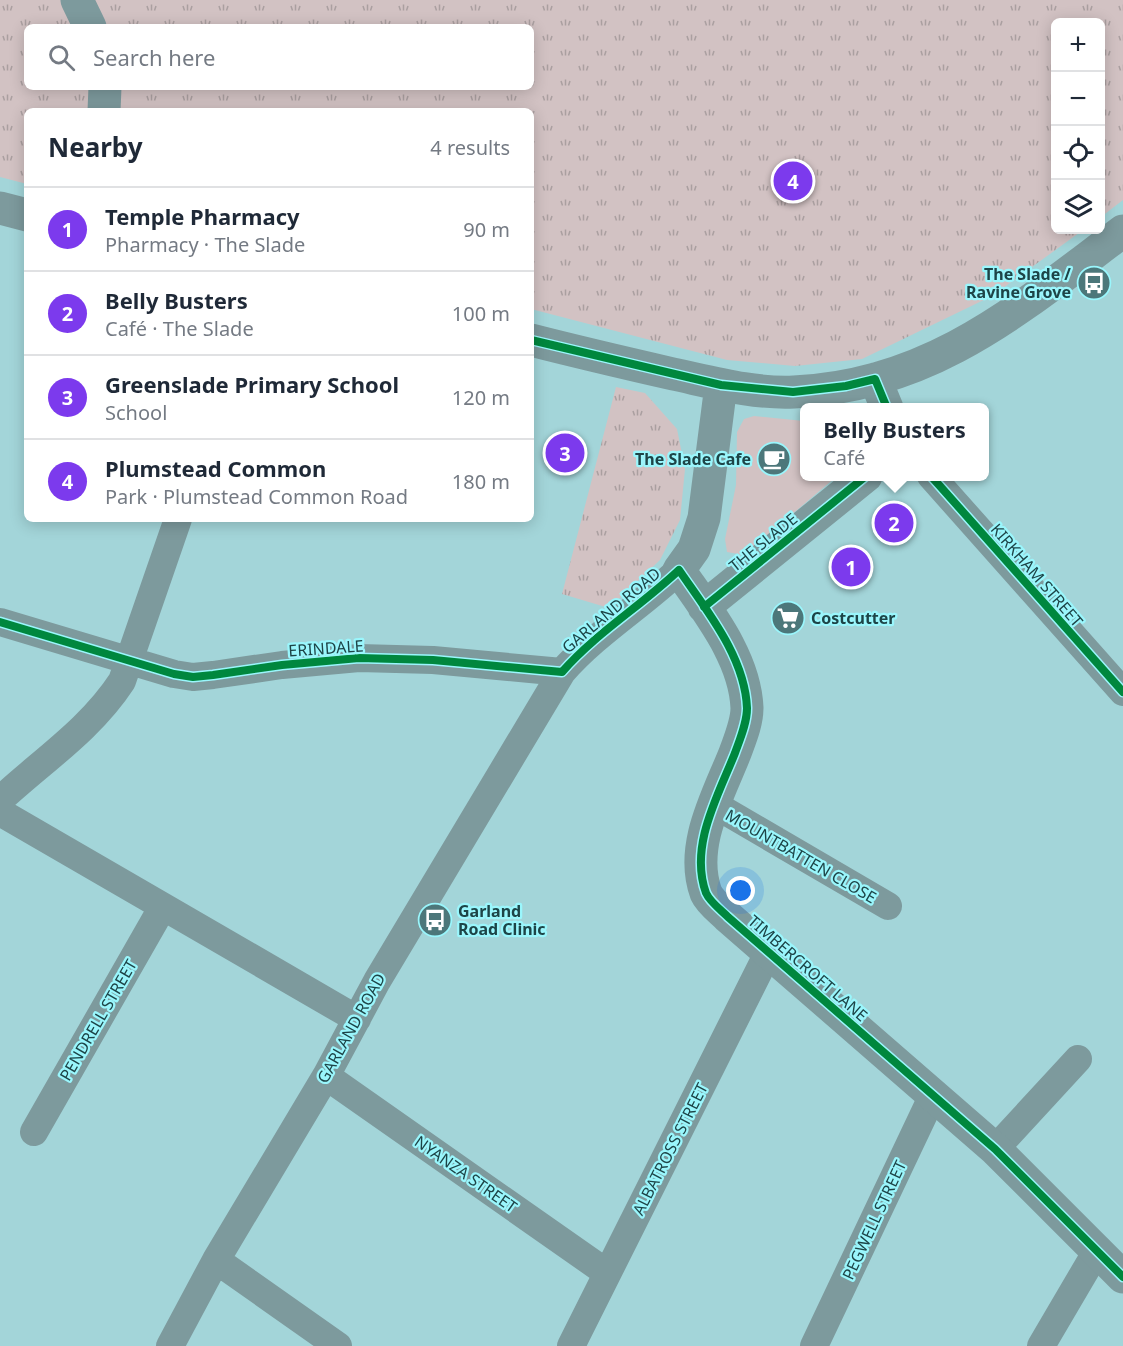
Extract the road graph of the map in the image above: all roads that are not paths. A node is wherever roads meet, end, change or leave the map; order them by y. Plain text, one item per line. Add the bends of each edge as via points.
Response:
1 (77, 0) edge
2 (89, 24) edge
3 (105, 90) edge
4 (104, 108) edge
5 (0, 208) edge
6 (24, 214) edge
7 (1123, 231) edge
8 (534, 341) edge
9 (721, 385) junction
10 (881, 393) edge
11 (861, 481) edge
12 (935, 481) edge
13 (177, 522) edge
14 (679, 570) junction
15 (704, 607) junction
16 (0, 622) edge
17 (131, 661) junction
18 (561, 672) junction
19 (1123, 692) edge
20 (0, 800) edge
21 (715, 805) junction
22 (0, 812) edge
23 (888, 906) dead end
24 (162, 908) junction
25 (769, 951) junction
26 (357, 1019) junction
27 (1078, 1059) dead end
28 (326, 1076) junction
29 (933, 1095) junction
30 (34, 1132) dead end
31 (995, 1149) junction
32 (1098, 1249) junction
33 (216, 1260) junction
34 (607, 1273) junction
35 (1123, 1277) edge
36 (170, 1346) edge
37 (339, 1346) edge
38 (571, 1346) edge
39 (814, 1346) edge
40 (1041, 1346) edge

1 - 2 street
3 - 4 street
5 - 6 street
7 - 10 street via 1004,321
8 - 9 street
9 - 10 street via 793,392 846,386
9 - 14 street, GARLAND ROAD via 704,518 694,549
11 - 15 street, THE SLADE
12 - 19 street, KIRKHAM STREET
13 - 17 street
14 - 15 street, TIMBERCROFT LANE
14 - 18 street, GARLAND ROAD
15 - 21 street, TIMBERCROFT LANE via 733,656 744,683 747,711 741,738
16 - 17 street, ERINDALE
17 - 18 street, ERINDALE via 193,677 359,658 433,660
17 - 20 street via 107,705 73,740
18 - 26 street, GARLAND ROAD
21 - 23 street, MOUNTBATTEN CLOSE
21 - 25 street, TIMBERCROFT LANE via 702,837 701,866 707,895
22 - 24 street
24 - 26 street
24 - 30 street, PENDRELL STREET
25 - 29 street, TIMBERCROFT LANE
25 - 34 street, ALBATROSS STREET
26 - 28 street, GARLAND ROAD
27 - 31 street
28 - 33 street, GARLAND ROAD
28 - 34 street, NYANZA STREET
29 - 31 street, TIMBERCROFT LANE
29 - 39 street, PEGWELL STREET
31 - 32 street, TIMBERCROFT LANE
32 - 35 street, TIMBERCROFT LANE
32 - 40 street
33 - 36 street, GARLAND ROAD
33 - 37 street
34 - 38 street, ALBATROSS STREET

